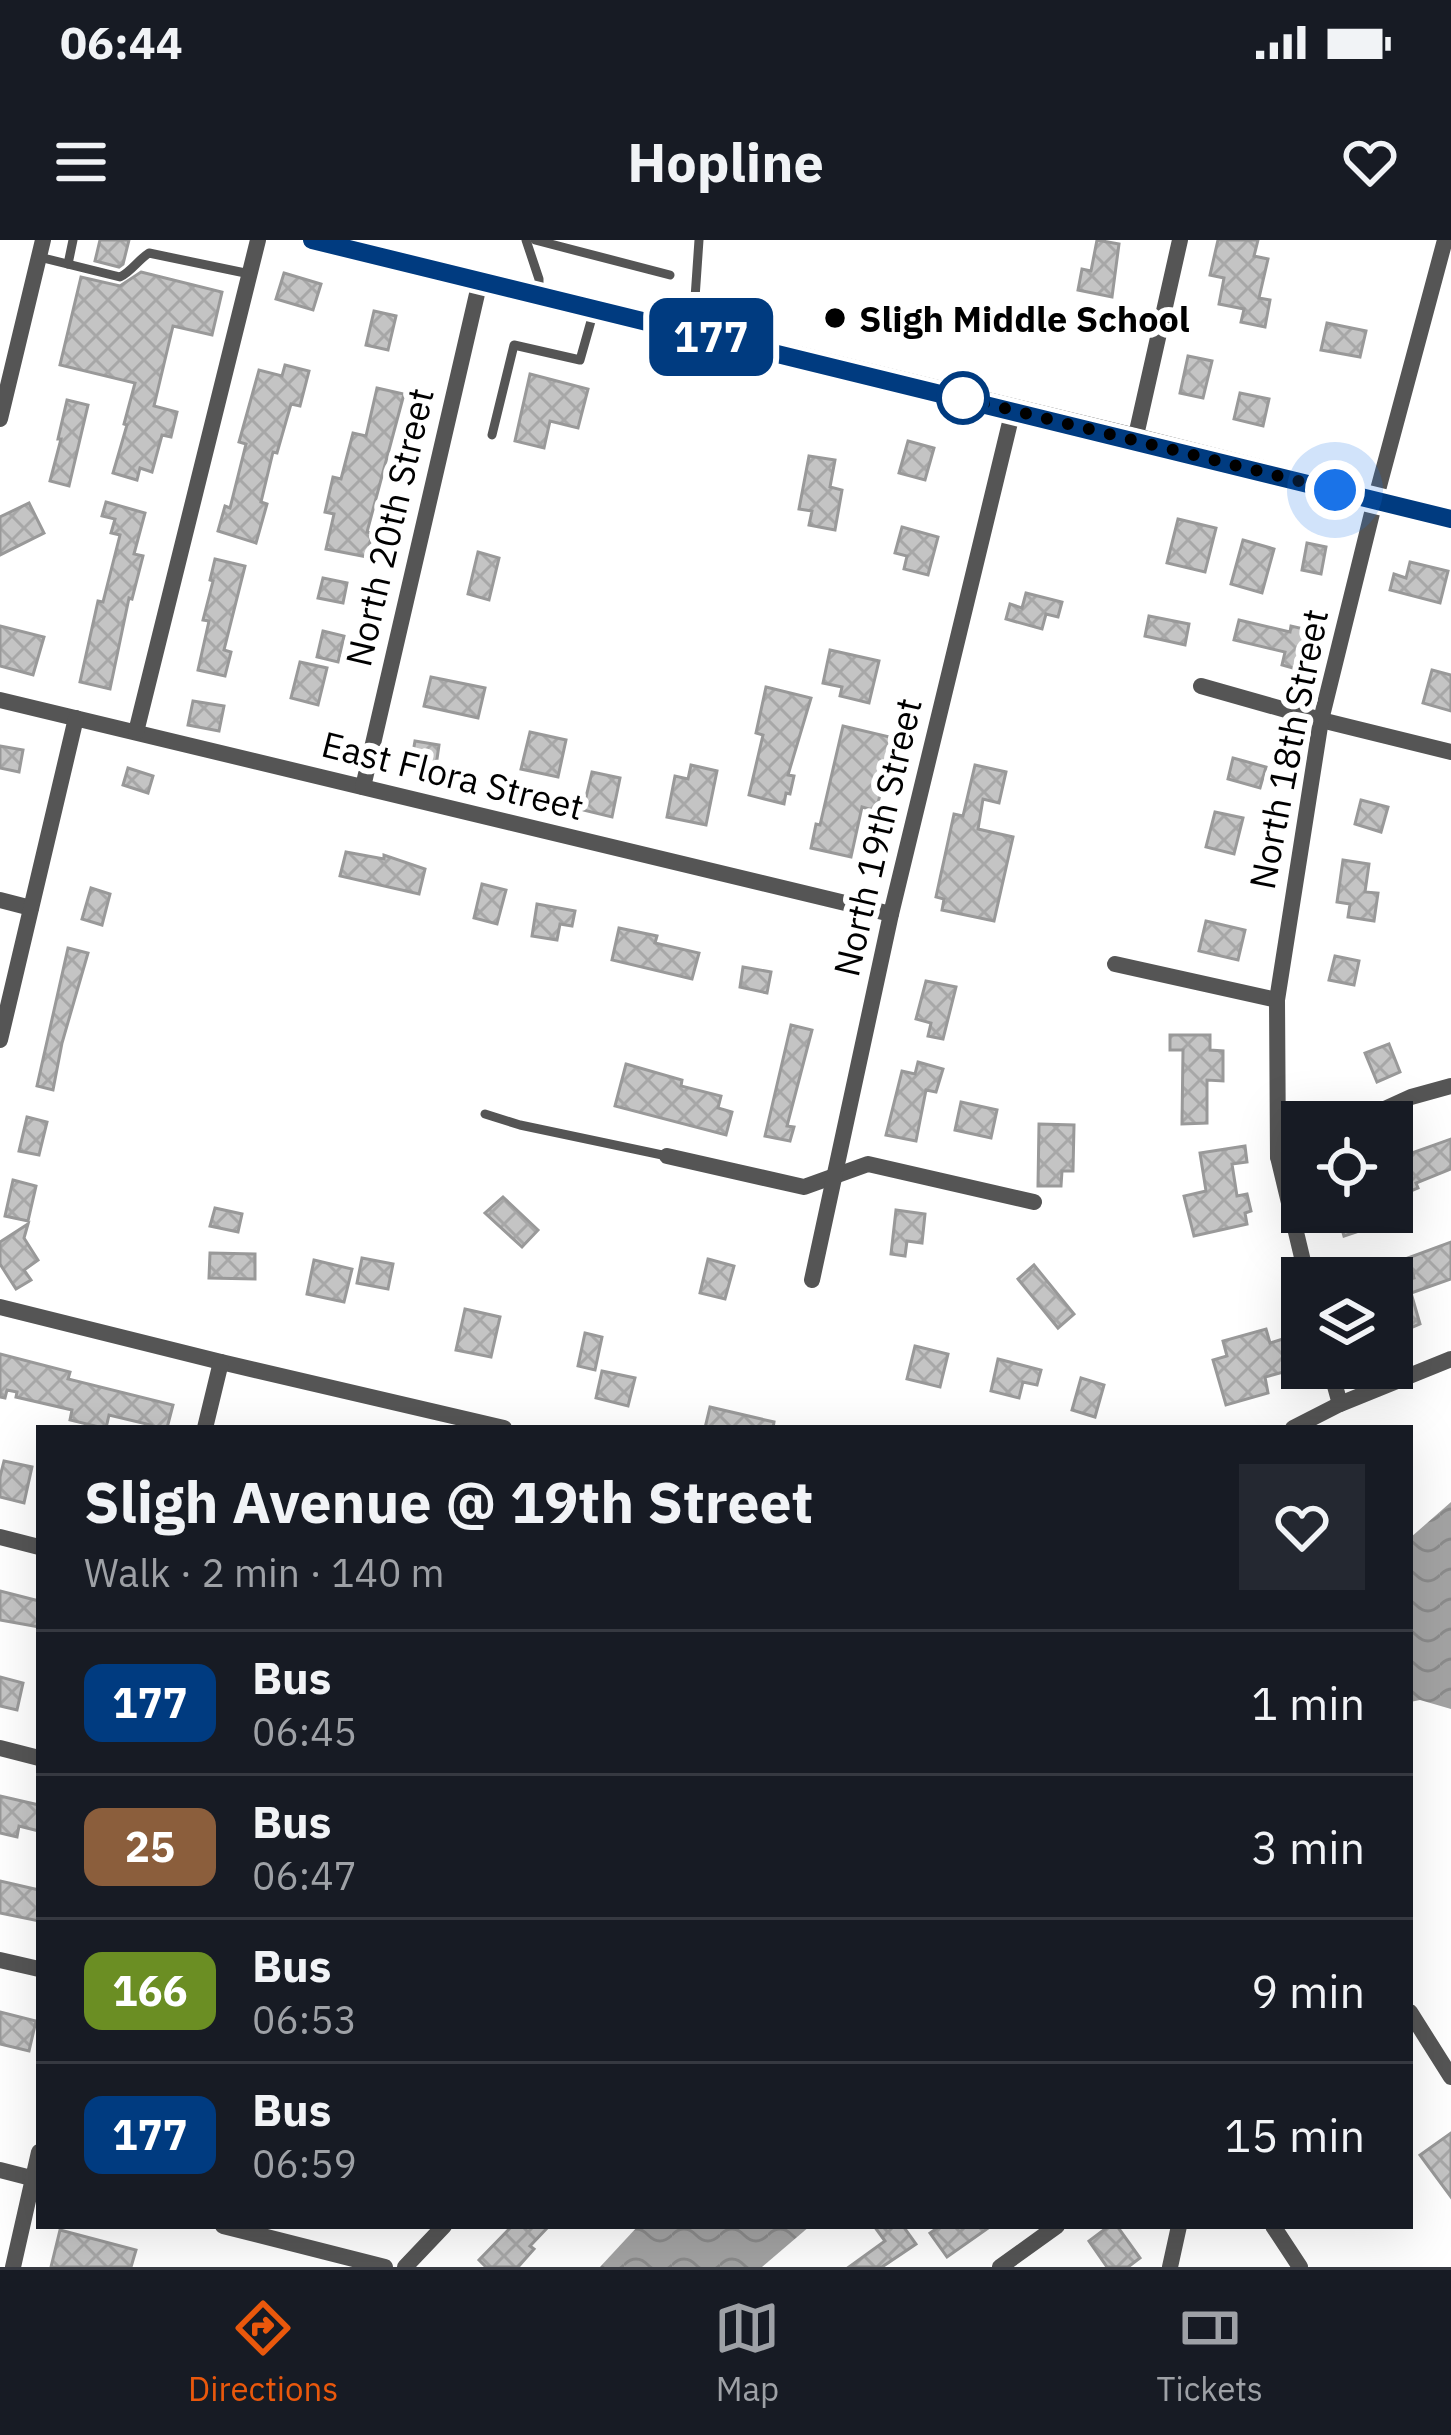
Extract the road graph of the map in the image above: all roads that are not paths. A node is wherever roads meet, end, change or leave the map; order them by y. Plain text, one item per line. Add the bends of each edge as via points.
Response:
1 (73, 240) edge
2 (173, 240) edge
3 (258, 240) edge
4 (312, 240) edge
5 (531, 240) edge
6 (700, 240) edge
7 (1180, 240) edge
8 (1445, 240) edge
9 (41, 249) edge
10 (170, 256) junction
11 (68, 264) junction
12 (250, 274) junction
13 (670, 275) dead end
14 (480, 281) junction
15 (539, 295) junction
16 (595, 309) junction
17 (693, 332) junction
18 (6, 369) edge
19 (1013, 410) junction
20 (0, 419) edge
21 (492, 435) dead end
22 (1135, 440) junction
23 (1375, 501) junction
24 (1451, 519) edge
25 (1201, 686) dead end
26 (0, 700) edge
27 (76, 718) junction
28 (1321, 720) junction
29 (136, 732) junction
30 (1451, 752) edge
31 (363, 787) junction
32 (0, 900) edge
33 (31, 908) junction
34 (891, 914) junction
35 (1115, 964) dead end
36 (1276, 1000) junction
37 (0, 1040) edge
38 (1451, 1086) edge
39 (1402, 1101) edge
40 (485, 1114) dead end
41 (667, 1156) joint
42 (1279, 1157) joint
43 (836, 1175) junction
44 (1034, 1202) dead end
45 (1302, 1257) edge
46 (812, 1280) dead end
47 (0, 1307) edge
48 (1451, 1359) edge
49 (221, 1362) junction
50 (1336, 1389) edge
51 (1340, 1404) junction
52 (207, 1425) edge
53 (491, 1425) edge
54 (1299, 1425) edge
55 (0, 1537) edge
56 (36, 1546) edge
57 (0, 1748) edge
58 (36, 1757) edge
59 (0, 1960) edge
60 (36, 1968) edge
61 (1413, 2017) edge
62 (1451, 2077) edge
63 (0, 2170) edge
64 (36, 2179) edge
65 (235, 2229) edge
66 (441, 2229) edge
67 (1053, 2229) edge
68 (1178, 2229) edge
69 (1275, 2229) edge
70 (13, 2267) edge
71 (385, 2267) edge
72 (405, 2267) edge
73 (1000, 2267) edge
74 (1170, 2267) edge
75 (1300, 2267) edge

1 - 11 lane
2 - 10 lane
3 - 12 street
4 - 14 street
5 - 13 lane
5 - 15 lane
6 - 17 lane
7 - 22 street
8 - 23 street, North 18th Street
9 - 11 lane
9 - 18 street
10 - 11 lane via 149,253 120,277
10 - 12 lane
12 - 29 street
14 - 15 street
14 - 31 street, North 20th Street
15 - 16 street
16 - 17 street
16 - 21 lane via 580,360 514,345
17 - 19 street
18 - 20 street
19 - 22 street
19 - 34 street, North 19th Street
22 - 23 street
23 - 24 street
23 - 28 street, North 18th Street
25 - 28 street
26 - 27 street, East Flora Street
27 - 29 street, East Flora Street
27 - 33 street
28 - 30 street
28 - 36 street, North 18th Street
29 - 31 street, East Flora Street
31 - 34 street, East Flora Street
32 - 33 street
33 - 37 street
34 - 43 street, North 19th Street
35 - 36 street
36 - 42 street, North 18th Street
38 - 39 street
40 - 41 lane
41 - 43 street via 804,1187
42 - 45 street, North 18th Street
43 - 44 street via 868,1164
43 - 46 street, North 19th Street
47 - 49 street
48 - 51 street
49 - 52 street
49 - 53 street
50 - 51 street
51 - 54 street
55 - 56 street
57 - 58 street
59 - 60 street
61 - 62 street
63 - 64 street
64 - 70 street
65 - 71 street
66 - 72 street
67 - 73 street
68 - 74 street
69 - 75 street

